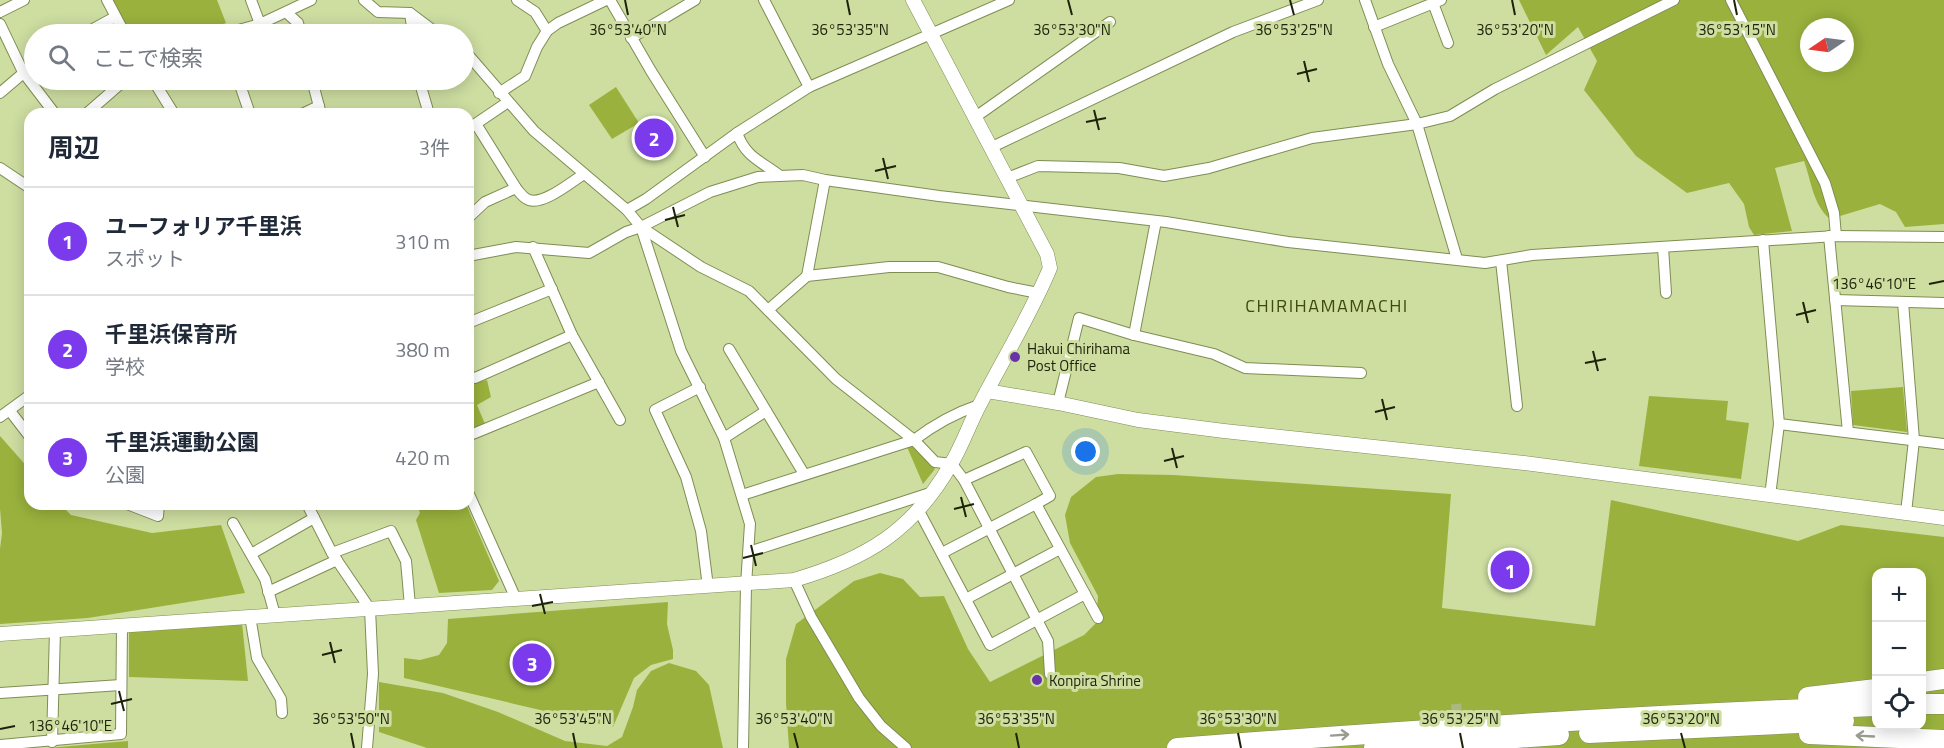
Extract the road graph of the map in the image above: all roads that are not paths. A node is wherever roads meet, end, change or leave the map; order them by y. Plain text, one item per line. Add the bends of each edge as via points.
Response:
1 (24, 0) edge
2 (107, 0) edge
3 (251, 0) edge
4 (311, 0) edge
5 (364, 0) edge
6 (517, 0) edge
7 (608, 0) edge
8 (694, 0) edge
9 (764, 0) edge
10 (913, 0) edge
11 (1009, 0) edge
12 (1318, 0) edge
13 (1365, 0) edge
14 (1674, 0) edge
15 (1731, 0) edge
16 (1437, 2) edge
17 (0, 12) edge
18 (287, 13) junction
19 (410, 13) junction
20 (115, 17) junction
21 (1110, 22) dead end
22 (0, 24) edge
23 (102, 24) edge
24 (119, 24) edge
25 (260, 24) joint
26 (298, 24) edge
27 (412, 24) edge
28 (425, 24) edge
29 (1374, 27) junction
30 (547, 31) junction
31 (931, 34) junction
32 (631, 38) junction
33 (1448, 43) dead end
34 (474, 62) edge
35 (23, 72) joint
36 (809, 87) junction
37 (37, 90) edge
38 (114, 90) edge
39 (159, 90) edge
40 (242, 90) edge
41 (315, 90) edge
42 (422, 90) edge
43 (0, 93) edge
44 (499, 93) junction
45 (508, 102) junction
46 (50, 108) edge
47 (93, 108) edge
48 (170, 108) edge
49 (248, 108) edge
50 (319, 108) edge
51 (427, 108) edge
52 (974, 118) junction
53 (1417, 124) junction
54 (474, 126) edge
55 (474, 130) edge
56 (737, 133) junction
57 (990, 148) junction
58 (705, 157) junction
59 (0, 168) edge
60 (584, 174) junction
61 (779, 175) junction
62 (1007, 178) junction
63 (825, 180) junction
64 (24, 184) edge
65 (516, 188) junction
66 (1019, 204) junction
67 (627, 210) junction
68 (474, 212) edge
69 (1156, 221) junction
70 (641, 227) junction
71 (1833, 236) junction
72 (1944, 237) edge
73 (1763, 240) junction
74 (533, 247) junction
75 (1663, 247) junction
76 (474, 255) edge
77 (1457, 259) junction
78 (1501, 261) junction
79 (807, 276) junction
80 (552, 289) junction
81 (1038, 293) junction
82 (1666, 293) dead end
83 (1835, 300) junction
84 (1903, 302) junction
85 (1944, 303) edge
86 (768, 310) junction
87 (474, 321) edge
88 (572, 335) junction
89 (1134, 335) junction
90 (729, 349) dead end
91 (1361, 373) dead end
92 (474, 378) edge
93 (599, 382) junction
94 (700, 387) junction
95 (987, 392) junction
96 (24, 400) edge
97 (1058, 403) junction
98 (979, 405) junction
99 (1516, 406) dead end
100 (766, 411) junction
101 (5, 414) edge
102 (620, 420) dead end
103 (1779, 424) junction
104 (24, 431) edge
105 (1848, 432) junction
106 (474, 434) edge
107 (724, 438) junction
108 (915, 440) junction
109 (1914, 440) junction
110 (1944, 444) edge
111 (952, 464) junction
112 (804, 474) junction
113 (964, 480) junction
114 (934, 492) junction
115 (742, 495) junction
116 (1770, 496) junction
117 (1036, 504) junction
118 (474, 505) edge
119 (142, 510) edge
120 (158, 510) edge
121 (310, 510) edge
122 (919, 511) junction
123 (1906, 513) junction
124 (314, 518) junction
125 (1944, 518) edge
126 (233, 523) dead end
127 (989, 529) junction
128 (1060, 549) junction
129 (749, 552) junction
130 (942, 553) junction
131 (250, 554) junction
132 (335, 556) junction
133 (1013, 573) junction
134 (794, 580) junction
135 (746, 585) junction
136 (708, 587) junction
137 (268, 592) junction
138 (1085, 594) junction
139 (516, 599) junction
140 (966, 599) junction
141 (410, 606) junction
142 (370, 609) junction
143 (275, 615) junction
144 (250, 616) junction
145 (1098, 618) dead end
146 (1036, 619) junction
147 (122, 626) junction
148 (55, 630) junction
149 (0, 634) edge
150 (1050, 674) dead end
151 (1944, 679) edge
152 (1926, 681) edge
153 (121, 686) junction
154 (54, 689) junction
155 (1872, 689) edge
156 (0, 693) edge
157 (1926, 704) edge
158 (1944, 704) edge
159 (1872, 706) edge
160 (282, 713) dead end
161 (1629, 717) junction
162 (1926, 717) edge
163 (1944, 717) edge
164 (1872, 719) edge
165 (1582, 733) junction
166 (1944, 740) edge
167 (52, 742) junction
168 (0, 746) edge
169 (367, 748) edge
170 (742, 748) edge
171 (906, 748) edge
172 (1177, 748) edge
173 (1374, 748) edge

1 - 17 street
2 - 20 street
3 - 25 street
4 - 18 street
5 - 19 street via 378,12
6 - 30 street via 535,12
7 - 30 street
7 - 32 street
8 - 32 street
9 - 36 street
10 - 31 street
11 - 31 street
12 - 57 street via 1233,32
13 - 29 street
14 - 53 street via 1495,89 1450,116
15 - 71 street via 1825,183 1834,213
16 - 29 street
16 - 33 street
18 - 25 street
18 - 26 street
19 - 27 street
19 - 28 street
20 - 23 street
20 - 24 street
21 - 52 street
22 - 35 street
29 - 53 street
30 - 44 street via 525,76
31 - 36 street
31 - 52 street
32 - 58 street
34 - 44 street
35 - 43 street
36 - 56 street
37 - 46 street
38 - 47 street
39 - 48 street
40 - 49 street
41 - 50 street
42 - 51 street
44 - 45 street
45 - 54 street
45 - 60 street via 534,131
52 - 57 street
53 - 62 street via 1312,138 1209,168 1164,176 1119,168 1038,166
53 - 77 street
55 - 65 street
56 - 58 street
56 - 61 street via 748,154
57 - 62 street
58 - 67 street
59 - 64 street
60 - 65 street via 547,198 532,202
60 - 67 street
61 - 63 street
61 - 70 street via 758,177 710,192
62 - 66 street
63 - 66 street
63 - 79 street
65 - 68 street via 484,202
66 - 69 street
66 - 81 street via 1050,262
67 - 70 street
69 - 77 street via 1288,242
69 - 89 street
70 - 74 street via 588,252
70 - 86 street via 701,267 749,291
70 - 94 street via 681,351
71 - 72 street
71 - 73 street
71 - 83 street
73 - 75 street
73 - 103 street
74 - 76 street
74 - 80 street
75 - 78 street via 1532,255
75 - 82 street
77 - 78 street
78 - 99 street
79 - 81 street via 889,267 938,267
79 - 86 street
80 - 87 street
80 - 88 street
81 - 95 street
83 - 84 street
83 - 105 street
84 - 85 street
84 - 109 street
86 - 108 street via 836,379
88 - 92 street
88 - 93 street
89 - 91 street via 1214,354 1245,368
89 - 97 street via 1078,318
90 - 100 street
93 - 102 street
93 - 106 street
94 - 107 street
94 - 136 street via 655,410 686,477 701,531
95 - 97 street
95 - 98 street
96 - 101 street
97 - 116 street via 1138,420 1524,463
98 - 108 street via 932,426
98 - 111 street
100 - 107 street
100 - 112 street
101 - 104 street
103 - 105 street
103 - 116 street
105 - 109 street
107 - 115 street
108 - 111 street via 935,462
108 - 112 street
109 - 110 street
109 - 123 street
111 - 113 street
111 - 114 street
112 - 115 street
113 - 117 street via 1026,452 1050,496
113 - 127 street
114 - 122 street
114 - 129 street
115 - 129 street via 750,524
116 - 123 street
117 - 127 street
117 - 128 street
118 - 139 street
119 - 120 street via 158,516
121 - 124 street
122 - 130 street
122 - 134 street via 882,543 852,560
123 - 125 street
124 - 131 street
124 - 132 street
126 - 131 street
127 - 130 street
127 - 133 street
128 - 133 street
128 - 138 street
129 - 135 street
130 - 140 street
131 - 137 street
132 - 137 street
132 - 141 street via 391,531 406,561
132 - 142 street
133 - 140 street
133 - 146 street
134 - 135 street
134 - 171 street via 859,698 881,726
135 - 136 street
135 - 170 street
136 - 139 street
137 - 143 street
138 - 145 street
138 - 146 street
139 - 141 street
140 - 146 street via 990,645
141 - 142 street
142 - 143 street
142 - 169 street via 373,674
143 - 144 street
144 - 147 street
144 - 160 street via 257,658 281,699
146 - 150 street via 1048,641
147 - 148 street
147 - 153 street
148 - 149 street
148 - 154 street
151 - 152 highway
153 - 154 street
153 - 167 street via 121,734
154 - 156 street
154 - 167 street
155 - 161 highway via 1707,705
157 - 158 highway
159 - 161 highway
172 -> 161 highway
162 - 163 highway
164 - 165 highway
166 -> 165 highway via 1751,732 1635,739
165 - 173 highway
167 - 168 street

